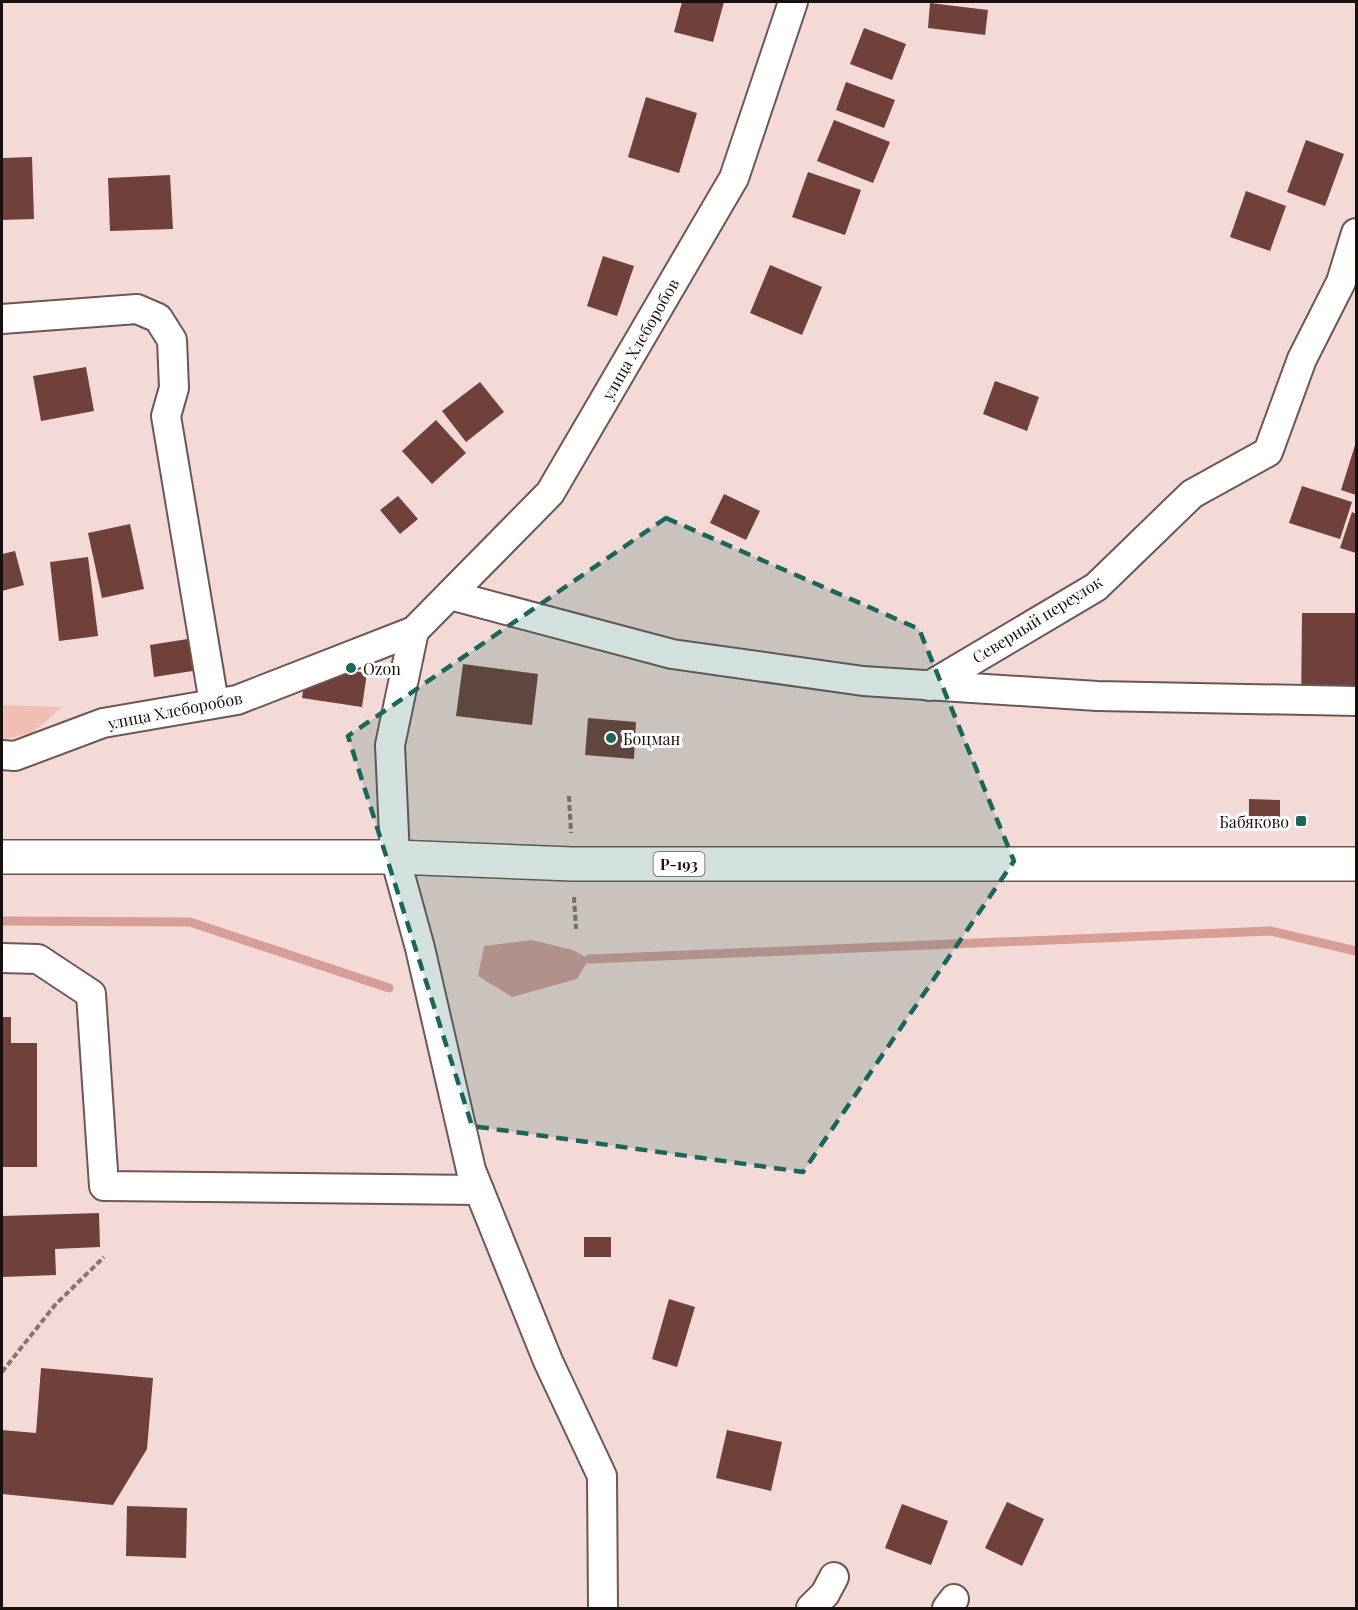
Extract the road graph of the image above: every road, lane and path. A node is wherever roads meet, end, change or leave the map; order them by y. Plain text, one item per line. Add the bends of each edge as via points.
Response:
1 (794, 2) edge
2 (1356, 233) edge
3 (2, 319) edge
4 (450, 595) junction
5 (414, 631) junction
6 (929, 686) junction
7 (1356, 701) edge
8 (214, 704) junction
9 (2, 755) edge
10 (2, 857) edge
11 (396, 857) junction
12 (1356, 864) edge
13 (2, 958) edge
14 (479, 1190) junction
15 (104, 1257) dead end
16 (2, 1372) edge
17 (834, 1577) dead end
18 (603, 1608) edge
19 (811, 1608) edge

1 - 4 street, улица Хлеборобов via 734,178 550,493
2 - 6 street, Северный переулок via 1341,282 1302,359 1268,452 1192,494 1096,587
3 - 8 street via 137,309 158,318 172,340 174,388 166,416
4 - 5 street, улица Хлеборобов
4 - 6 street via 672,654 863,681
5 - 8 street, улица Хлеборобов via 237,700
5 - 11 street via 390,745
6 - 7 street via 1097,696
8 - 9 street, улица Хлеборобов via 103,723 15,756
10 - 11 highway, Р-193
11 - 12 highway, Р-193 via 572,864
11 - 14 street
13 - 14 street via 38,959 91,994 104,1186
14 - 18 street via 548,1361 602,1476
15 - 16 path via 55,1305
17 - 19 street

